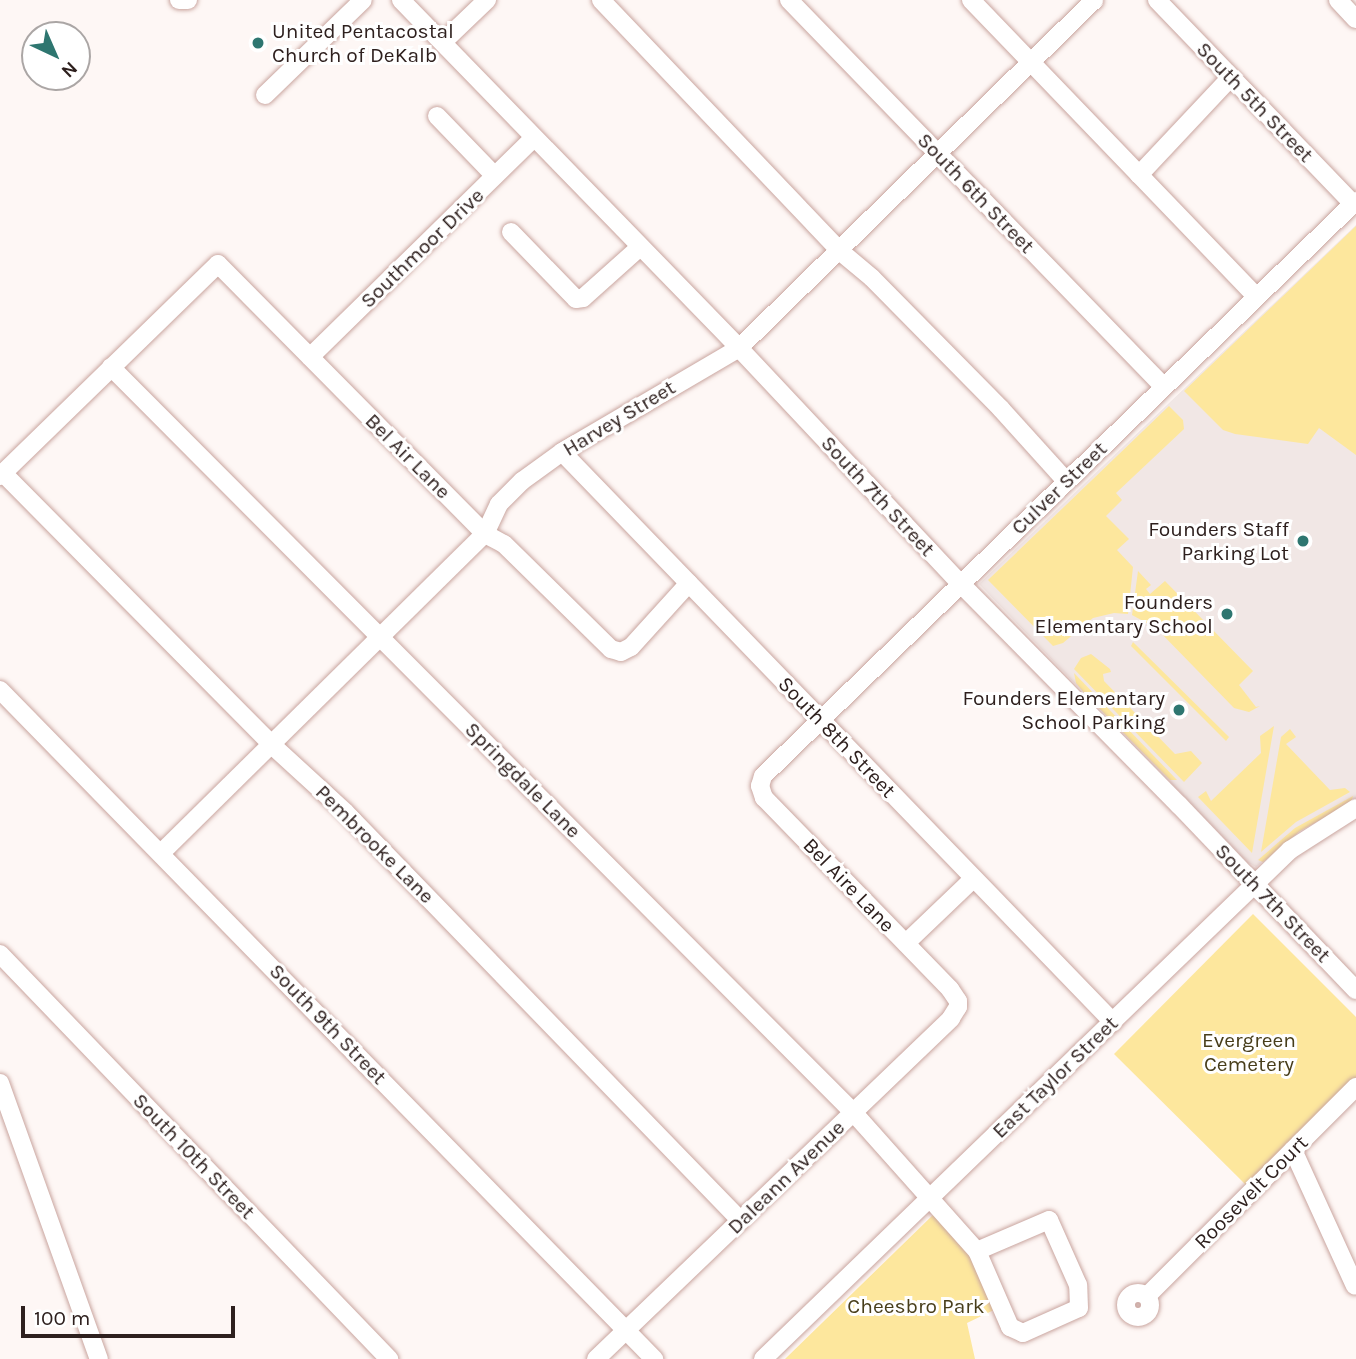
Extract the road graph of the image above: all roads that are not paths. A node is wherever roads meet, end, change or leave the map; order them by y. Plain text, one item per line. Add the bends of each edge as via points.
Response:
1 (179, 0) edge
2 (188, 0) edge
3 (363, 0) edge
4 (401, 0) edge
5 (487, 0) edge
6 (601, 0) edge
7 (789, 0) edge
8 (971, 0) edge
9 (1094, 0) edge
10 (1157, 0) edge
11 (1338, 0) edge
12 (1356, 19) edge
13 (443, 42) junction
14 (1030, 63) junction
15 (1231, 77) junction
16 (265, 94) dead end
17 (438, 116) dead end
18 (534, 138) junction
19 (937, 153) junction
20 (1139, 175) junction
21 (495, 176) junction
22 (1355, 202) edge
23 (511, 232) dead end
24 (640, 247) junction
25 (838, 250) junction
26 (1256, 296) junction
27 (739, 348) junction
28 (310, 357) junction
29 (111, 367) junction
30 (1164, 386) junction
31 (562, 452) junction
32 (2, 474) edge
33 (1066, 481) junction
34 (485, 534) junction
35 (688, 583) junction
36 (960, 583) junction
37 (382, 637) junction
38 (0, 690) edge
39 (822, 720) junction
40 (273, 746) junction
41 (763, 776) joint
42 (1356, 808) edge
43 (161, 853) junction
44 (973, 879) junction
45 (1255, 885) junction
46 (906, 943) junction
47 (0, 954) edge
48 (950, 989) joint
49 (1356, 990) edge
50 (1113, 1021) junction
51 (0, 1083) edge
52 (1356, 1087) edge
53 (853, 1112) junction
54 (1293, 1150) junction
55 (932, 1196) junction
56 (741, 1221) junction
57 (978, 1251) junction
58 (1355, 1286) edge
59 (1147, 1296) dead end
60 (626, 1330) junction
61 (99, 1359) edge
62 (389, 1359) edge
63 (596, 1359) edge
64 (654, 1359) edge
65 (763, 1359) edge

1 - 2 street
3 - 16 street
4 - 13 street, South 7th Street
5 - 13 street
6 - 25 street
7 - 19 street, South 6th Street
8 - 14 street
9 - 14 street, Harvey Street
10 - 15 street, South 5th Street
11 - 12 street
13 - 18 street, South 7th Street
14 - 19 street, Harvey Street
14 - 20 street
15 - 20 street
15 - 22 street, South 5th Street
17 - 21 street
18 - 21 street, Southmoor Drive
18 - 24 street, South 7th Street
19 - 25 street, Harvey Street
19 - 30 street, South 6th Street
20 - 26 street
21 - 28 street, Southmoor Drive
22 - 26 street, Culver Street
23 - 24 street via 576,299 583,298
24 - 27 street, South 7th Street
25 - 27 street, Harvey Street
25 - 33 street via 872,278
26 - 30 street, Culver Street
27 - 31 street, Harvey Street
27 - 36 street, South 7th Street
28 - 29 street, Bel Air Lane via 218,264
28 - 34 street, Bel Air Lane
29 - 32 street
29 - 37 street, Springdale Lane
30 - 33 street, Culver Street
31 - 34 street, Harvey Street via 508,493
31 - 35 street, South 8th Street
32 - 40 street, Pembrooke Lane
33 - 36 street, Culver Street
34 - 35 street, Bel Air Lane via 504,544 617,652 631,647
34 - 37 street, Harvey Street
35 - 39 street, South 8th Street
36 - 39 street, Culver Street
36 - 45 street, South 7th Street
37 - 40 street, Harvey Street
37 - 53 street, Springdale Lane
38 - 43 street, South 9th Street
39 - 41 street, Culver Street
39 - 44 street, South 8th Street
40 - 43 street, Harvey Street
40 - 56 street, Pembrooke Lane via 345,812
41 - 46 street, Bel Aire Lane via 764,798
42 - 45 street, East Taylor Street via 1290,850
43 - 60 street, South 9th Street
44 - 46 street
44 - 50 street, South 8th Street
45 - 49 street, South 7th Street
45 - 50 street, East Taylor Street
46 - 48 street, Bel Aire Lane
47 - 62 street, South 10th Street
48 - 53 street, Daleann Avenue via 958,1001 951,1018
50 - 55 street, East Taylor Street
51 - 61 street
52 - 54 street, Roosevelt Court
53 - 55 street, Springdale Lane
53 - 56 street, Daleann Avenue
54 - 58 street
54 - 59 street, Roosevelt Court
55 - 57 street, Springdale Lane
55 - 65 street, East Taylor Street
56 - 60 street, Daleann Avenue
57 - 57 street, Springdale Lane via 1010,1327 1023,1333 1079,1308 1078,1285 1049,1220
60 - 63 street, Daleann Avenue
60 - 64 street, South 9th Street

